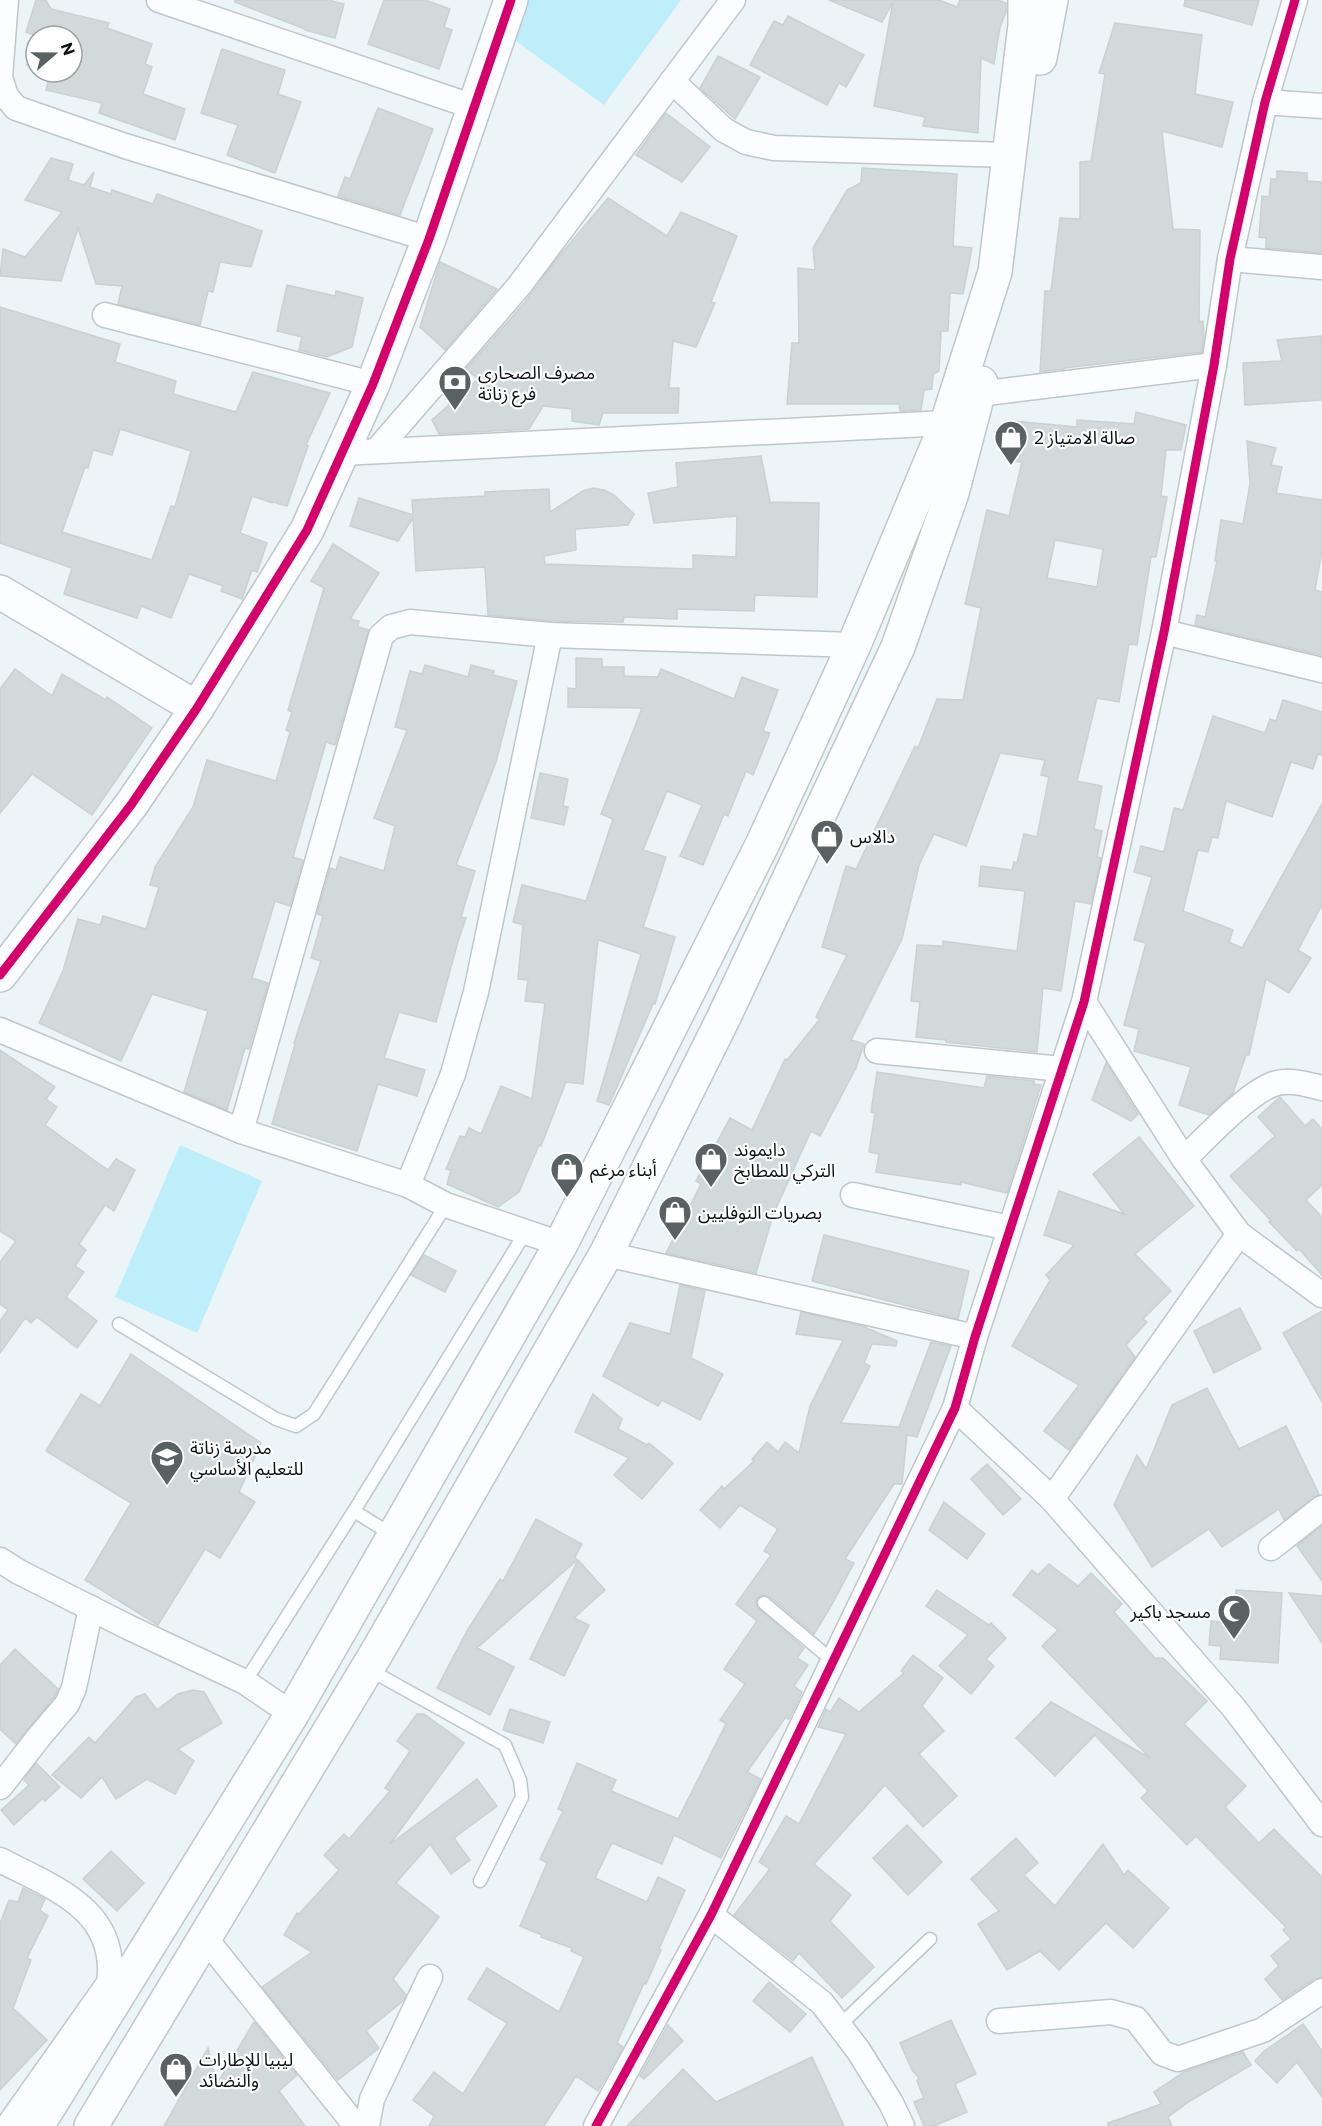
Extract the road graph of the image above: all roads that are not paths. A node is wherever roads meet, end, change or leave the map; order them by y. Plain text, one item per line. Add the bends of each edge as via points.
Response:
1 (6, 0) edge
2 (159, 0) edge
3 (511, 0) edge
4 (733, 0) edge
5 (1024, 0) edge
6 (1051, 0) edge
7 (1295, 0) edge
8 (672, 81) junction
9 (1265, 102) junction
10 (1322, 106) edge
11 (474, 107) junction
12 (1009, 155) junction
13 (429, 239) junction
14 (1230, 259) junction
15 (1322, 267) edge
16 (105, 315) dead end
17 (1214, 364) junction
18 (373, 384) junction
19 (979, 394) junction
20 (947, 423) junction
21 (377, 450) junction
22 (342, 453) junction
23 (0, 592) edge
24 (1164, 632) junction
25 (550, 635) junction
26 (854, 645) junction
27 (1322, 670) edge
28 (197, 708) junction
29 (763, 843) junction
30 (798, 861) junction
31 (0, 975) edge
32 (1084, 1002) junction
33 (0, 1030) edge
34 (877, 1052) dead end
35 (1062, 1069) junction
36 (1322, 1088) edge
37 (241, 1131) junction
38 (1184, 1159) junction
39 (408, 1185) junction
40 (853, 1195) dead end
41 (446, 1204) junction
42 (1010, 1228) junction
43 (525, 1233) junction
44 (1239, 1234) junction
45 (561, 1244) junction
46 (606, 1254) junction
47 (1322, 1295) edge
48 (119, 1324) dead end
49 (975, 1338) junction
50 (955, 1408) junction
51 (1052, 1499) junction
52 (1322, 1508) edge
53 (354, 1511) junction
54 (394, 1536) junction
55 (1271, 1548) dead end
56 (0, 1560) edge
57 (764, 1603) dead end
58 (91, 1608) junction
59 (833, 1661) junction
60 (367, 1668) junction
61 (245, 1683) junction
62 (292, 1714) junction
63 (0, 1787) edge
64 (246, 1792) junction
65 (279, 1815) junction
66 (1322, 1824) edge
67 (0, 1860) edge
68 (480, 1881) dead end
69 (711, 1915) junction
70 (206, 1938) junction
71 (930, 1939) dead end
72 (430, 1977) dead end
73 (1322, 1991) edge
74 (999, 2021) dead end
75 (840, 2025) junction
76 (8, 2126) edge
77 (37, 2126) edge
78 (91, 2126) edge
79 (356, 2126) edge
80 (367, 2126) edge
81 (596, 2126) edge
82 (902, 2126) edge

1 - 13 street via 0,77 6,96 16,108 125,146
2 - 11 street
3 - 11 main road
4 - 8 street
5 - 12 main road via 1025,25
6 - 19 main road
7 - 9 street
8 - 12 street via 724,130 755,144 774,148
8 - 21 street via 519,286
9 - 10 street
9 - 14 street
11 - 13 main road
12 - 20 main road via 995,272
13 - 18 main road
14 - 15 street
14 - 17 street
16 - 18 street
17 - 19 street
17 - 24 street
18 - 22 main road
19 - 30 main road via 952,493 898,647
20 - 21 street
20 - 26 main road
21 - 22 street
22 - 28 main road via 307,530
23 - 28 main road
24 - 27 street
24 - 32 street
25 - 26 street
25 - 37 street via 410,622 392,627 381,636
25 - 39 street via 476,992 453,1074
26 - 29 main road
28 - 31 main road via 131,806
29 - 30 main road
29 - 45 main road
30 - 46 main road
32 - 35 street
32 - 38 street
33 - 37 street
34 - 35 street
35 - 42 street
36 - 38 street via 1297,1082 1272,1084 1252,1096
37 - 39 street
38 - 44 street
39 - 41 street
40 - 42 street
41 - 43 street
41 - 48 lane via 314,1414 296,1426 276,1419
42 - 49 street
43 - 45 street
43 - 53 lane
44 - 47 street
44 - 51 street
45 - 54 main road
46 - 49 street
46 - 60 main road
49 - 50 street
50 - 51 street
50 - 59 street
51 - 66 street via 1234,1708
52 - 55 street
53 - 54 lane
53 - 61 lane
54 - 62 main road
56 - 58 street
57 - 59 lane
58 - 61 street
58 - 63 street via 79,1670 67,1704
59 - 69 street
60 - 65 main road
60 - 68 lane via 505,1744 520,1780 522,1797
61 - 62 street
62 - 64 main road
64 - 65 main road
64 - 77 main road
65 - 70 main road
67 - 76 street via 66,1894 88,1913 103,1934 110,1959 108,1983
69 - 75 street via 822,2003
69 - 81 street
70 - 78 main road
70 - 79 street
71 - 75 lane
72 - 80 street via 372,2099
73 - 74 street via 1263,2030 1178,2059 1162,2053 1136,2019 1111,2012
75 - 82 street

